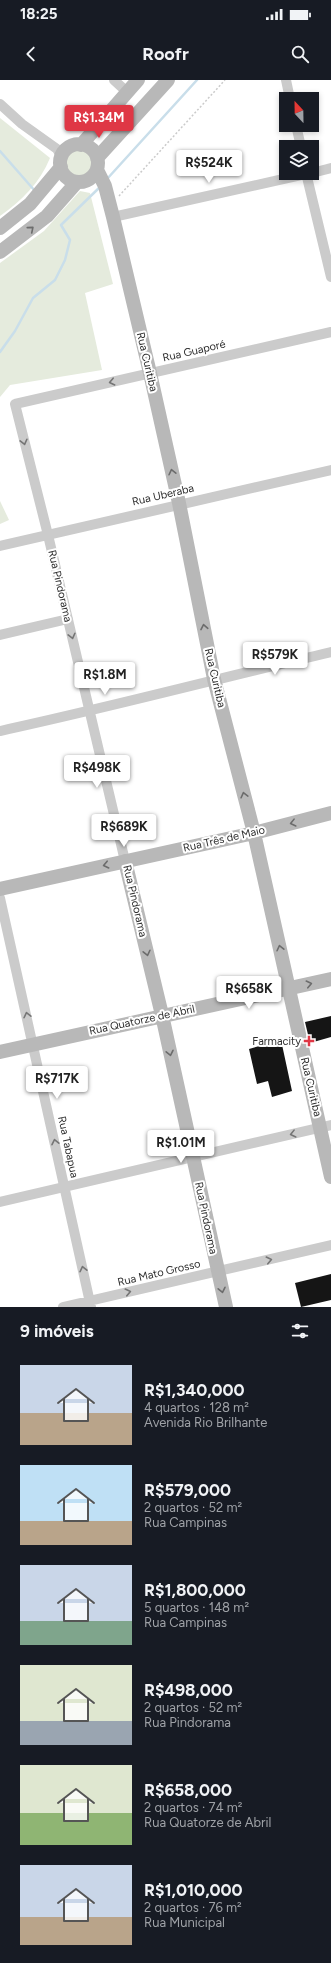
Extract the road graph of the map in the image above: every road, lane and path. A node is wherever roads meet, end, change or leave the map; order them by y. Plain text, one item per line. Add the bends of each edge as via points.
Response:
1 (114, 80) edge
2 (138, 80) edge
3 (168, 80) edge
4 (225, 80) edge
5 (286, 80) edge
6 (127, 92) junction
7 (289, 92) edge
8 (0, 104) edge
9 (81, 145) junction
10 (61, 156) junction
11 (331, 168) edge
12 (319, 171) edge
13 (93, 174) junction
14 (279, 179) edge
15 (310, 180) edge
16 (112, 212) junction
17 (0, 228) edge
18 (0, 252) edge
19 (331, 277) edge
20 (331, 332) edge
21 (150, 373) junction
22 (15, 404) joint
23 (331, 470) edge
24 (179, 503) junction
25 (48, 535) junction
26 (0, 546) edge
27 (68, 619) junction
28 (0, 635) edge
29 (331, 652) edge
30 (214, 679) junction
31 (91, 712) junction
32 (0, 731) edge
33 (331, 813) edge
34 (254, 833) junction
35 (126, 861) junction
36 (0, 890) edge
37 (0, 898) edge
38 (331, 979) edge
39 (289, 989) junction
40 (162, 1015) junction
41 (34, 1044) junction
42 (0, 1052) edge
43 (326, 1126) edge
44 (193, 1158) junction
45 (331, 1177) edge
46 (65, 1188) junction
47 (0, 1202) edge
48 (331, 1245) edge
49 (218, 1271) junction
50 (90, 1304) edge
51 (63, 1307) edge
52 (226, 1307) edge

1 - 6 street
2 - 6 street
3 - 13 street
4 - 16 path
5 - 7 street
6 - 9 street
8 - 10 street
9 - 10 street via 73,146
9 - 13 street via 91,149
10 - 13 street via 67,177
10 - 17 street via 30,204
11 - 12 street
13 - 16 street, Rua Curitiba
18 -> 13 street via 47,216
14 - 16 street
15 - 19 street
16 - 21 street, Rua Curitiba
20 - 21 street, Rua Guaporé
21 -> 22 street, Rua Guaporé
24 -> 21 street, Rua Curitiba
22 -> 25 street, Rua Pindorama
23 - 24 street, Rua Uberaba
24 - 25 street, Rua Uberaba
30 -> 24 street, Rua Curitiba
25 - 26 street, Rua Uberaba
25 - 27 street, Rua Pindorama
27 - 28 street
27 -> 31 street, Rua Pindorama
29 - 30 street
30 - 31 street
34 -> 30 street, Rua Curitiba
31 - 32 street
31 - 35 street, Rua Pindorama
33 -> 34 street, Rua Três de Maio
34 - 35 street, Rua Três de Maio
39 -> 34 street, Rua Curitiba
35 -> 36 street, Rua Três de Maio
35 -> 40 street, Rua Pindorama
41 -> 37 street, Rua Tabapua
39 -> 38 street, Rua Quatorze de Abril
39 - 40 street, Rua Quatorze de Abril
39 - 43 street, Rua Curitiba
40 - 41 street, Rua Quatorze de Abril
40 -> 44 street, Rua Pindorama
41 - 42 street, Rua Quatorze de Abril
46 -> 41 street, Rua Tabapua
43 -> 44 street
43 - 45 street, Rua Curitiba
44 - 46 street
44 - 49 street, Rua Pindorama
46 - 47 street
50 -> 46 street, Rua Tabapua
49 -> 48 street, Rua Mato Grosso
50 -> 49 street, Rua Mato Grosso
49 -> 52 street, Rua Pindorama
50 - 51 street, Rua Mato Grosso

